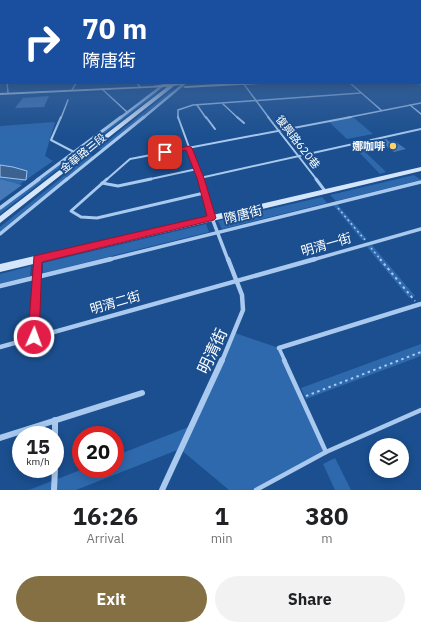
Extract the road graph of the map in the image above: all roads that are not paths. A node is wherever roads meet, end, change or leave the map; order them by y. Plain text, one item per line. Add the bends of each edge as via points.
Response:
1 (54, 91) edge
2 (104, 91) edge
3 (158, 91) edge
4 (160, 91) edge
5 (174, 91) edge
6 (249, 91) edge
7 (361, 92) joint
8 (8, 93) joint
9 (0, 94) edge
10 (68, 100) dead end
11 (255, 100) junction
12 (421, 103) edge
13 (198, 104) junction
14 (223, 104) junction
15 (410, 105) junction
16 (381, 110) junction
17 (127, 112) junction
18 (421, 114) edge
19 (244, 123) dead end
20 (421, 129) edge
21 (215, 130) dead end
22 (279, 130) junction
23 (189, 148) junction
24 (74, 152) junction
25 (299, 155) junction
26 (197, 169) junction
27 (421, 169) edge
28 (200, 178) junction
29 (421, 182) edge
30 (102, 183) junction
31 (325, 191) junction
32 (204, 194) junction
33 (0, 208) edge
34 (212, 218) junction
35 (0, 220) edge
36 (421, 229) edge
37 (217, 232) junction
38 (0, 234) edge
39 (37, 259) junction
40 (0, 268) edge
41 (36, 277) junction
42 (236, 280) junction
43 (0, 286) edge
44 (420, 304) edge
45 (34, 337) junction
46 (0, 347) edge
47 (279, 348) joint
48 (142, 393) dead end
49 (421, 410) edge
50 (55, 420) junction
51 (55, 426) edge
52 (0, 438) edge
53 (326, 452) junction
54 (54, 478) edge
55 (54, 490) edge
56 (162, 490) edge
57 (256, 490) edge

1 - 8 street
2 - 17 lane
3 - 17 street, 金華路二段
4 - 35 street, 金華路二段
5 - 38 street, 金華路二段
6 - 11 lane, 復興路620巷
7 - 11 lane
7 - 16 lane
8 - 9 street
10 - 24 lane, 金華路二段 via 52,140
11 - 14 lane
11 - 22 lane, 復興路620巷
12 - 15 lane
13 - 14 lane
13 - 21 lane
13 - 23 lane via 181,108 177,114
14 - 19 lane
15 - 16 lane
15 - 18 lane
16 - 22 lane
17 - 24 street, 金華路二段
20 - 25 lane
22 - 23 lane
22 - 25 lane, 復興路620巷
23 - 26 lane
23 - 30 lane via 130,159
24 - 33 street, 金華路二段
25 - 28 lane
25 - 31 lane, 復興路620巷
26 - 28 lane
26 - 30 lane via 118,186
27 - 31 street, 隋唐街
28 - 32 lane
29 - 37 street, 隋唐街
30 - 32 lane via 71,211 77,217 101,217
31 - 34 street, 隋唐街
32 - 34 lane
34 - 37 street, 明清街
34 - 39 street, 隋唐街
36 - 42 street, 明清一街
37 - 41 street, 隋唐街
37 - 42 street, 明清街
39 - 40 street, 隋唐街
39 - 41 lane
41 - 43 street, 隋唐街
41 - 45 lane
42 - 45 street, 明清二街
42 - 56 street, 明清街 via 242,295 243,310 235,333
44 - 47 street
45 - 46 street, 明清二街
47 - 53 lane
48 - 50 street
49 - 53 lane
50 - 51 street
50 - 52 street
53 - 57 lane
54 - 55 street

